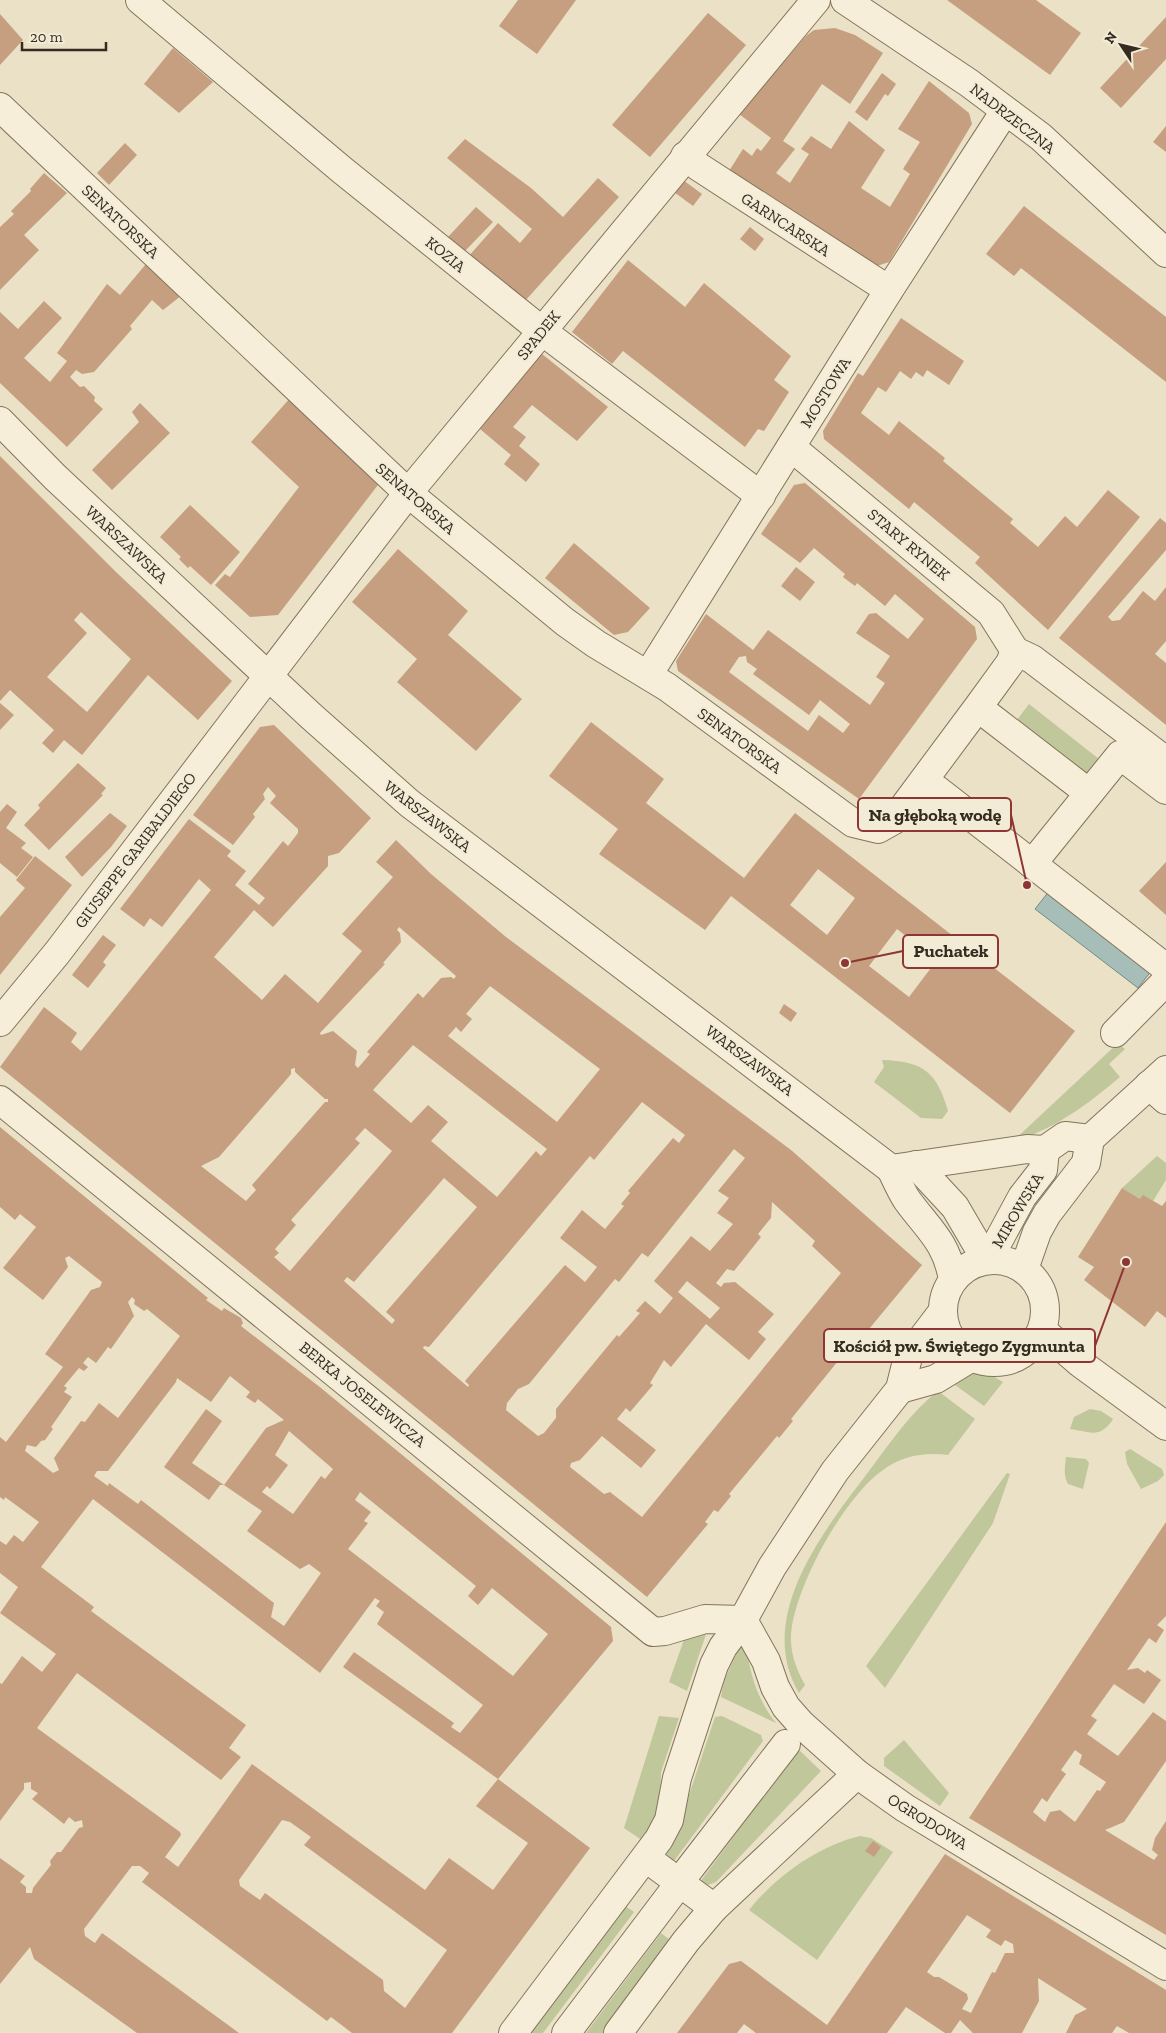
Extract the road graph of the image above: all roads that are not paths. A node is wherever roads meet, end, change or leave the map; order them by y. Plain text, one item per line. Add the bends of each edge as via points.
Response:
1 (140, 0) edge
2 (816, 0) edge
3 (845, 0) edge
4 (0, 107) edge
5 (1005, 111) junction
6 (685, 156) junction
7 (1166, 254) edge
8 (889, 290) junction
9 (542, 331) junction
10 (0, 421) edge
11 (791, 447) junction
12 (408, 494) junction
13 (761, 496) junction
14 (1015, 651) junction
15 (268, 675) junction
16 (648, 675) junction
17 (989, 716) dead end
18 (1166, 761) edge
19 (936, 789) dead end
20 (1166, 790) edge
21 (1089, 793) junction
22 (1032, 864) junction
23 (1166, 968) edge
24 (1166, 982) edge
25 (0, 1022) edge
26 (1116, 1033) dead end
27 (1160, 1085) edge
28 (0, 1100) edge
29 (1090, 1139) junction
30 (1045, 1150) junction
31 (904, 1167) junction
32 (987, 1260) junction
33 (1024, 1269) junction
34 (953, 1280) junction
35 (942, 1311) junction
36 (1042, 1330) junction
37 (972, 1357) junction
38 (900, 1389) junction
39 (1166, 1426) edge
40 (743, 1620) junction
41 (786, 1744) dead end
42 (857, 1774) junction
43 (646, 1858) junction
44 (714, 1908) junction
45 (1166, 1966) edge
46 (513, 2033) edge
47 (566, 2033) edge
48 (618, 2033) edge

1 - 9 street, KOZIA via 342,170
2 - 6 street, SPADEK
3 - 5 street, NADRZECZNA
4 - 12 street, SENATORSKA
5 - 7 street, NADRZECZNA via 1041,137
5 - 8 street, MOSTOWA
6 - 8 street, GARNCARSKA
6 - 9 street, SPADEK
8 - 11 street, MOSTOWA
9 - 12 street, SPADEK
9 - 13 street, KOZIA
10 - 15 street, WARSZAWSKA via 55,477
11 - 13 street, MOSTOWA
11 - 14 street, STARY RYNEK via 991,613
12 - 15 street, SPADEK
12 - 16 street, SENATORSKA via 565,622
13 - 16 street, MOSTOWA
14 - 16 street, SENATORSKA via 1010,663 894,820 878,829 853,823
14 - 18 street, STARY RYNEK via 1032,659
15 - 25 street, GIUSEPPE GARIBALDIEGO via 57,953
15 - 31 street, WARSZAWSKA via 408,803
17 - 21 street
19 - 22 street
20 - 21 street via 1120,755
21 - 22 street
22 - 23 street
24 - 26 street
27 - 29 street
28 - 40 street, BERKA JOSELEWICZA via 653,1632 704,1619
29 - 30 street, MIROWSKA via 1065,1136
29 - 33 street, MIROWSKA via 1086,1163 1047,1214
30 - 31 street
30 - 32 street, MIROWSKA via 1043,1170 1022,1197
31 - 32 street, WARSZAWSKA via 955,1207
31 - 34 street, WARSZAWSKA via 907,1199 943,1245
32 - 33 street via 1007,1261
32 - 34 street via 973,1264
33 - 36 street via 1044,1296 1046,1314
34 - 35 street
35 - 37 street via 950,1338
35 - 38 street via 908,1357
36 - 37 street via 1020,1355 1004,1362
36 - 39 street via 1080,1363
37 - 38 street via 936,1379
38 - 40 street via 835,1471 772,1567
40 - 42 street, OGRODOWA via 786,1707
40 - 43 street via 714,1665 677,1778 669,1820
41 - 47 street
42 - 44 street
42 - 45 street, OGRODOWA via 905,1808
43 - 44 street
43 - 46 street
44 - 48 street

